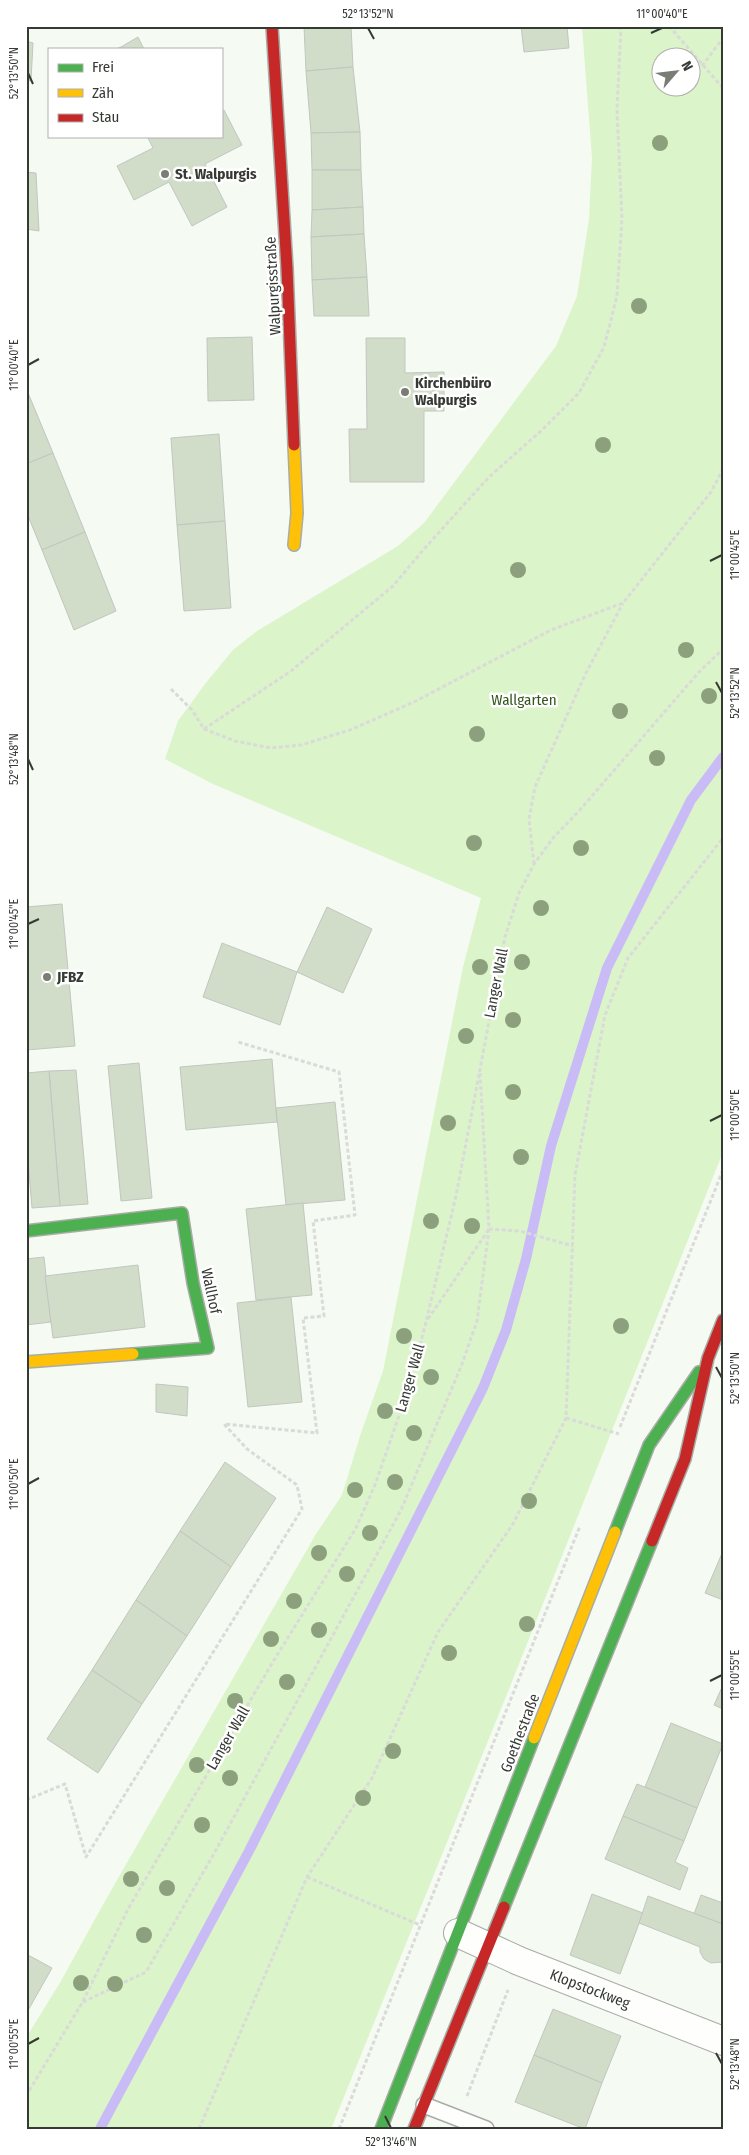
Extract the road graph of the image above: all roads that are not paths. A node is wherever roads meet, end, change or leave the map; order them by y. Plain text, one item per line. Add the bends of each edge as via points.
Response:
1 (272, 26) edge
2 (294, 545) dead end
3 (26, 1232) edge
4 (723, 1320) edge
5 (715, 1361) edge
6 (26, 1362) edge
7 (458, 1933) junction
8 (488, 1947) junction
9 (723, 2041) edge
10 (424, 2105) junction
11 (380, 2129) edge
12 (414, 2129) edge
13 (486, 2129) edge

1 - 2 main road, Walpurgisstraße via 287,268 297,514
3 - 6 main road, Wallhof via 182,1213 208,1348
4 - 5 main road, Goethestraße
5 - 7 main road, Goethestraße via 649,1445
5 - 8 main road, Goethestraße via 685,1459
7 - 8 street, Klopstockweg
7 - 11 main road, Goethestraße
8 - 9 street, Klopstockweg
8 - 10 main road, Goethestraße
10 - 12 main road, Goethestraße
10 - 13 lane

